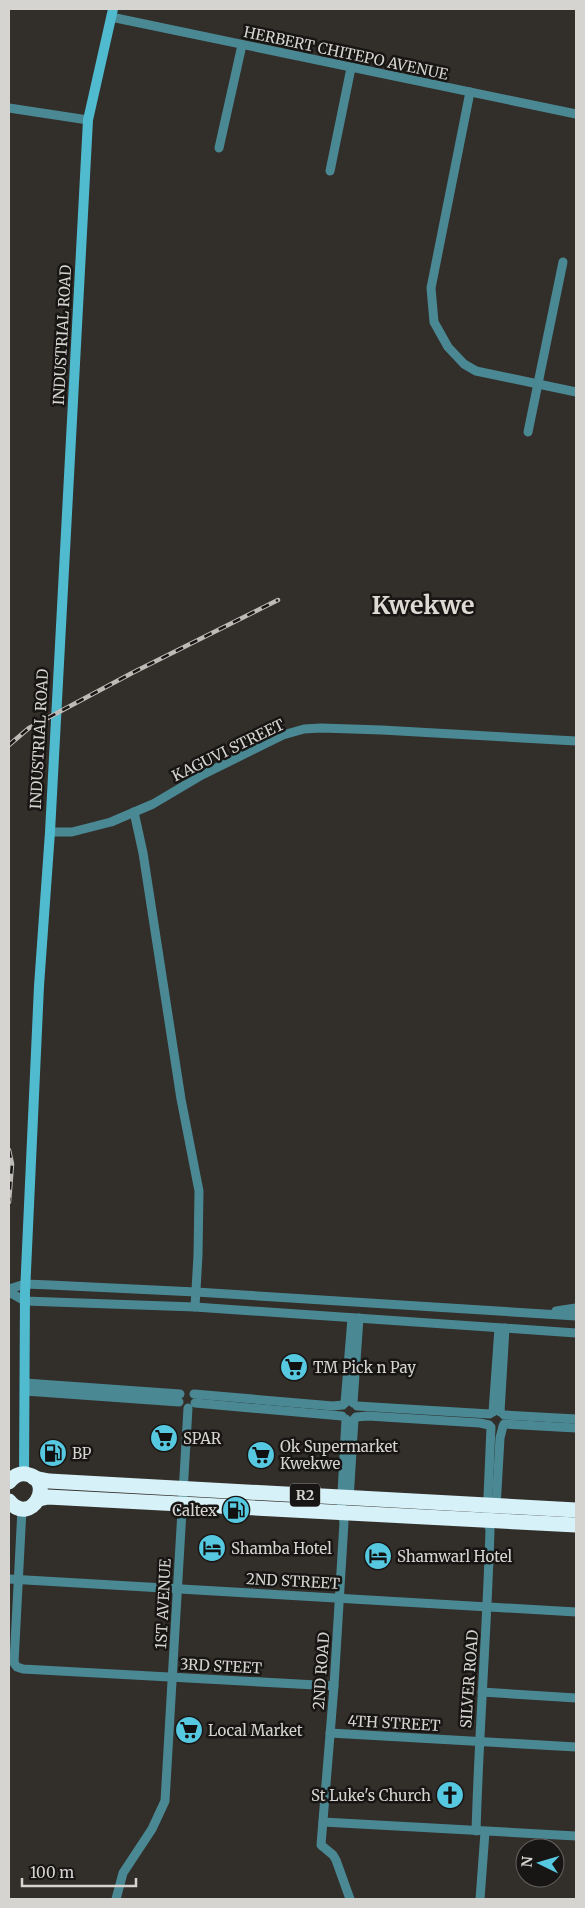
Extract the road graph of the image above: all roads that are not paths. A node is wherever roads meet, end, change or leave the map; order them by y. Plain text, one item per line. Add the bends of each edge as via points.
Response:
1 (112, 13) edge
2 (242, 45) junction
3 (351, 68) junction
4 (470, 92) junction
5 (9, 108) edge
6 (576, 114) edge
7 (88, 120) junction
8 (219, 148) dead end
9 (330, 171) dead end
10 (563, 262) dead end
11 (539, 385) junction
12 (576, 392) edge
13 (528, 432) dead end
14 (576, 741) edge
15 (134, 812) junction
16 (50, 832) junction
17 (26, 1284) junction
18 (9, 1290) edge
19 (196, 1292) junction
20 (293, 1298) junction
21 (25, 1301) junction
22 (195, 1308) junction
23 (576, 1308) edge
24 (292, 1314) junction
25 (536, 1314) junction
26 (576, 1316) edge
27 (356, 1318) junction
28 (502, 1328) junction
29 (576, 1333) edge
30 (25, 1387) junction
31 (179, 1398) junction
32 (192, 1402) junction
33 (350, 1404) junction
34 (499, 1417) junction
35 (350, 1418) junction
36 (576, 1419) edge
37 (490, 1426) junction
38 (576, 1428) edge
39 (29, 1476) junction
40 (9, 1481) edge
41 (93, 1491) junction
42 (183, 1496) junction
43 (39, 1498) junction
44 (9, 1501) edge
45 (22, 1508) junction
46 (345, 1508) junction
47 (576, 1510) edge
48 (491, 1516) junction
49 (543, 1516) junction
50 (576, 1525) edge
51 (13, 1579) edge
52 (177, 1587) junction
53 (340, 1597) junction
54 (488, 1607) junction
55 (576, 1612) edge
56 (173, 1677) junction
57 (334, 1686) junction
58 (482, 1692) junction
59 (576, 1698) edge
60 (330, 1733) junction
61 (479, 1741) junction
62 (576, 1747) edge
63 (323, 1822) junction
64 (480, 1831) junction
65 (576, 1836) edge
66 (116, 1899) edge
67 (350, 1899) edge
68 (480, 1899) edge

1 - 2 street, HERBERT CHITEPO AVENUE
1 - 7 street, INDUSTRIAL ROAD
2 - 3 street, HERBERT CHITEPO AVENUE
2 - 8 street
3 - 4 street, HERBERT CHITEPO AVENUE
3 - 9 street
4 - 6 street, HERBERT CHITEPO AVENUE
4 - 11 street via 431,288 434,322 448,347 464,364 476,371
5 - 7 street
7 - 16 street, INDUSTRIAL ROAD
10 - 11 street
11 - 12 street
11 - 13 street
14 - 15 street, KAGUVI STREET via 382,730 304,730 283,735
15 - 16 street, KAGUVI STREET via 90,828
15 - 19 street via 199,1191
16 - 17 street, INDUSTRIAL ROAD via 39,986
17 - 18 street
17 - 19 street
17 - 21 street, INDUSTRIAL ROAD
18 - 21 street
19 - 20 street
19 - 22 street
20 - 24 street
20 - 25 street
21 - 22 street
21 - 30 street, INDUSTRIAL ROAD
22 - 24 street
23 - 25 street
24 - 27 street
25 - 26 street
27 - 28 street
27 - 33 street
28 - 29 street
28 - 34 street
30 - 31 street
30 - 39 street, INDUSTRIAL ROAD
31 - 32 street via 182,1407
31 - 32 street via 187,1390
32 - 33 street
32 - 35 street
32 - 42 street, 1ST AVENUE
33 - 34 street
33 - 35 street via 359,1412
33 - 35 street via 341,1410
34 - 36 street
34 - 37 street via 488,1419
34 - 37 street via 497,1429
34 - 38 street
34 - 48 street via 500,1438
35 - 37 street via 368,1416
35 - 46 street, 2ND ROAD
37 - 48 street
39 - 40 highway via 13,1477
39 - 41 highway, R2
39 - 43 highway via 40,1487
41 - 42 highway, R2
41 - 43 highway, R2
42 - 46 highway, R2
42 - 52 street, 1ST AVENUE
43 - 45 highway, R2 via 31,1507
44 - 45 highway
45 - 51 street
46 - 48 highway, R2
46 - 53 street, 2ND ROAD
47 - 49 highway, R2
48 - 49 highway, R2
48 - 54 street, SILVER ROAD
49 - 50 highway, R2
51 - 52 street, 2ND STREET
51 - 56 street, 3RD STEET via 14,1663 17,1667
52 - 53 street, 2ND STREET
52 - 56 street, 1ST AVENUE
53 - 54 street, 2ND STREET
53 - 57 street, 2ND ROAD
54 - 55 street, 2ND STREET
54 - 58 street, SILVER ROAD
56 - 57 street, 3RD STEET
56 - 66 street, 1ST AVENUE via 165,1801 123,1873
57 - 60 street, 2ND ROAD
58 - 59 street
58 - 61 street, SILVER ROAD
60 - 61 street, 4TH STREET
60 - 63 street, 2ND ROAD
61 - 62 street, 4TH STREET
61 - 64 street, SILVER ROAD
63 - 64 street
63 - 67 street, 2ND ROAD via 321,1845 333,1854
64 - 65 street
64 - 68 street, SILVER ROAD

